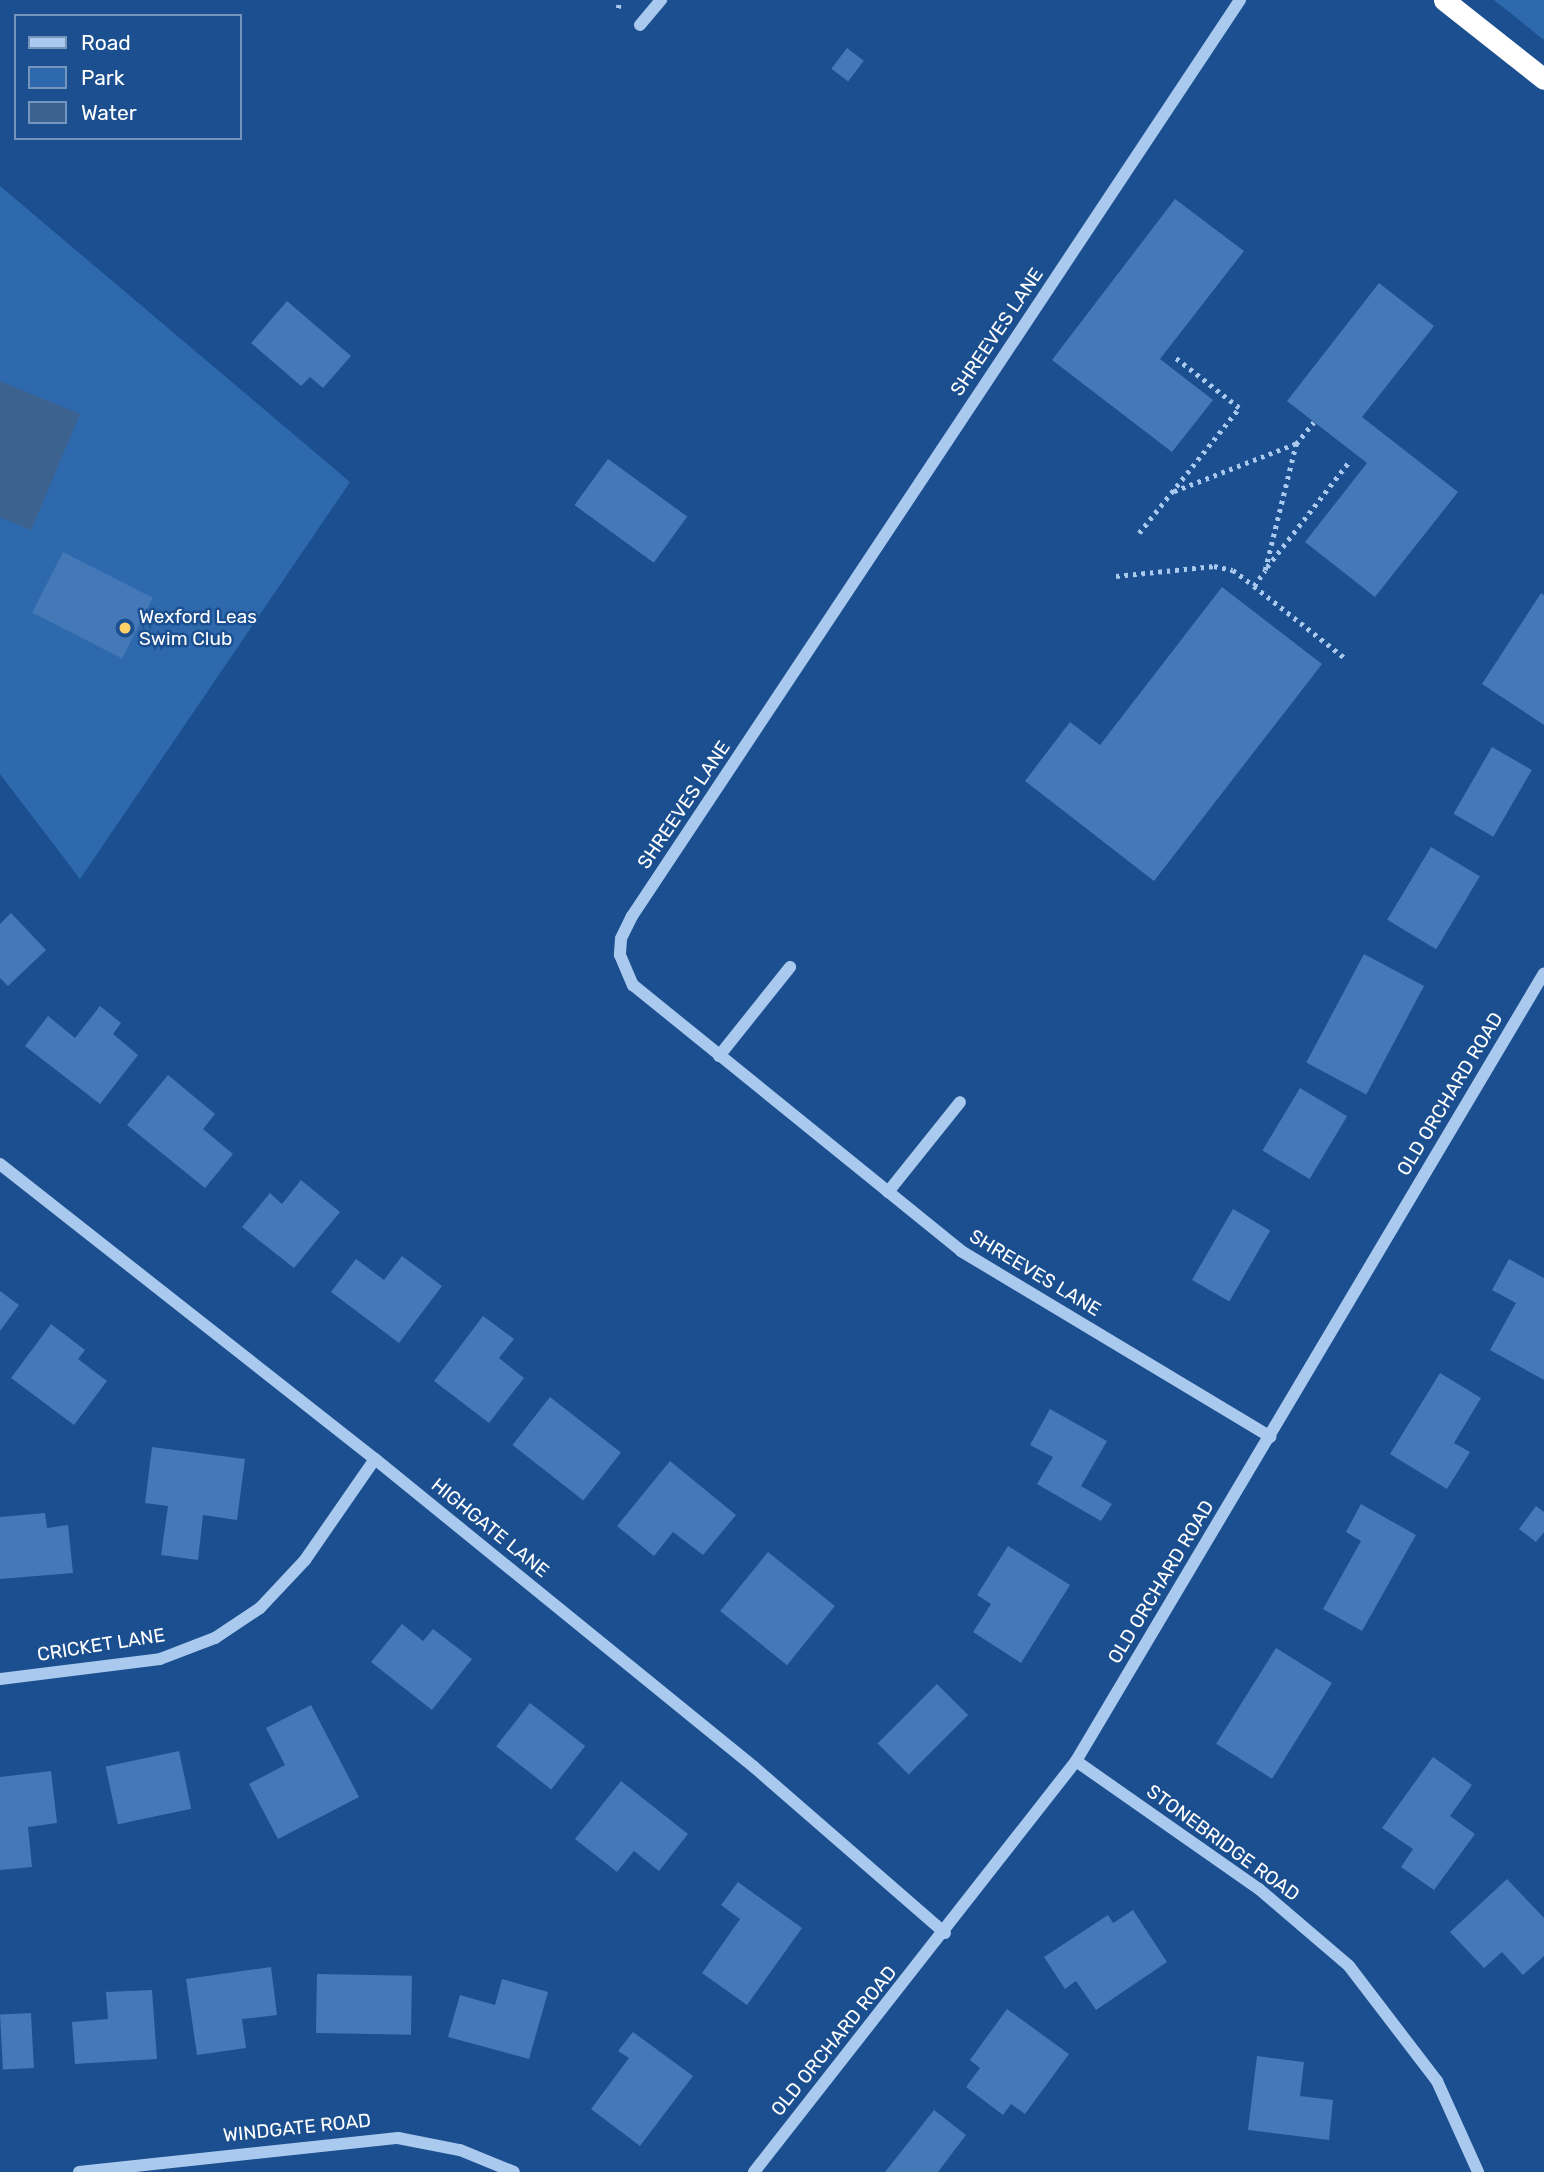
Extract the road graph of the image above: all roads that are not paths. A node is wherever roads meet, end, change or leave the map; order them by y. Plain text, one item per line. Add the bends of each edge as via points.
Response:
1 (661, 0) edge
2 (1240, 0) edge
3 (1444, 0) edge
4 (640, 25) dead end
5 (1544, 79) edge
6 (790, 967) dead end
7 (1544, 973) edge
8 (719, 1055) junction
9 (960, 1102) dead end
10 (0, 1164) edge
11 (888, 1192) junction
12 (1270, 1437) junction
13 (375, 1460) junction
14 (0, 1679) edge
15 (1076, 1760) junction
16 (945, 1933) junction
17 (79, 2172) edge
18 (514, 2172) edge
19 (754, 2172) edge
20 (1478, 2172) edge

1 - 4 street
2 - 8 street, SHREEVES LANE via 627,928 620,955 633,985
3 - 5 highway
6 - 8 street
7 - 12 street, OLD ORCHARD ROAD
8 - 11 street, SHREEVES LANE
9 - 11 street
10 - 13 street, HIGHGATE LANE
11 - 12 street, SHREEVES LANE via 961,1251
12 - 15 street, OLD ORCHARD ROAD
13 - 14 street, CRICKET LANE via 304,1560 260,1608 215,1638 160,1659
13 - 16 street, HIGHGATE LANE via 754,1767
15 - 16 street, OLD ORCHARD ROAD
15 - 20 street, STONEBRIDGE ROAD via 1259,1889 1349,1966 1437,2081
16 - 19 street, OLD ORCHARD ROAD
17 - 18 street, WINDGATE ROAD via 398,2138 460,2150

